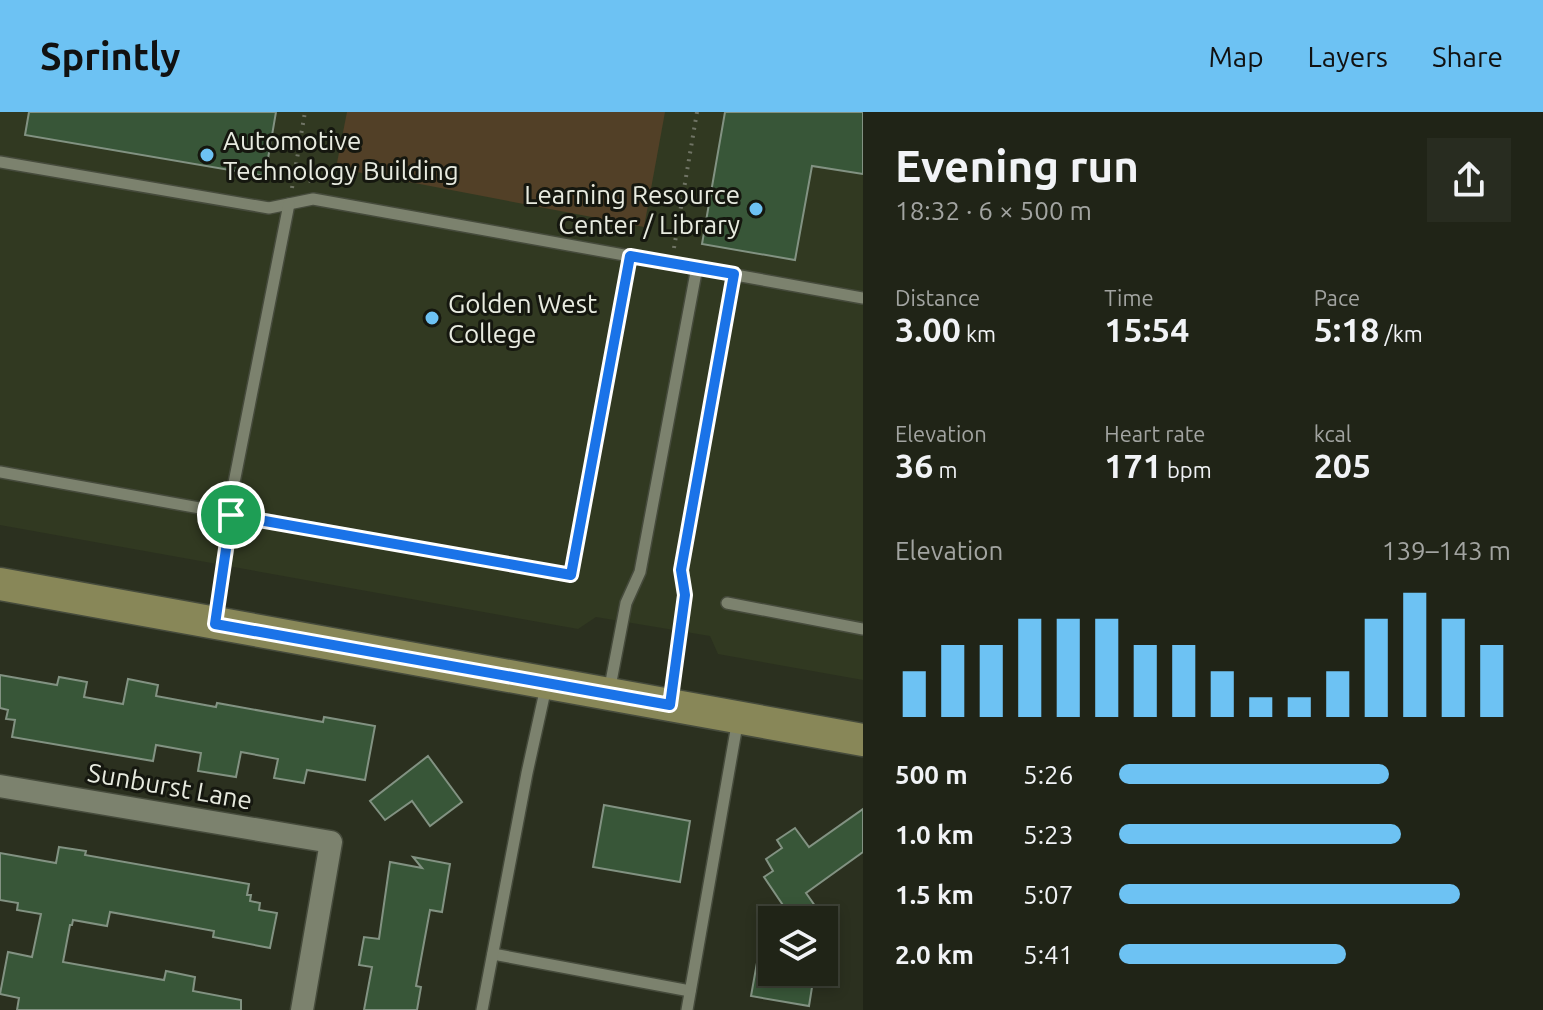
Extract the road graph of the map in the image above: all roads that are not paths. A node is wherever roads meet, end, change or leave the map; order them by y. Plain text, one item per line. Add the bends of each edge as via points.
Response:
1 (0, 162) edge
2 (289, 204) junction
3 (630, 256) junction
4 (697, 267) junction
5 (734, 274) junction
6 (863, 298) edge
7 (0, 472) edge
8 (231, 515) junction
9 (0, 584) edge
10 (727, 603) dead end
11 (215, 624) junction
12 (863, 629) edge
13 (547, 683) junction
14 (608, 693) junction
15 (670, 705) junction
16 (738, 718) junction
17 (863, 740) edge
18 (0, 786) edge
19 (493, 954) junction
20 (690, 991) junction
21 (302, 1010) edge
22 (482, 1010) edge
23 (687, 1010) edge

1 - 2 lane via 269,208
2 - 3 lane via 313,199
2 - 8 lane
3 - 4 lane
3 - 8 lane via 571,575
4 - 5 lane
4 - 14 lane via 640,572 626,603
5 - 6 lane
5 - 15 lane via 681,570 685,595
7 - 8 lane
8 - 11 lane
9 - 11 main road
10 - 12 lane
11 - 13 main road
13 - 14 main road
13 - 19 lane
14 - 15 main road
15 - 16 main road
16 - 17 main road
16 - 20 lane
18 - 21 street, Sunburst Lane via 331,842
19 - 20 lane
19 - 22 lane
20 - 23 lane

